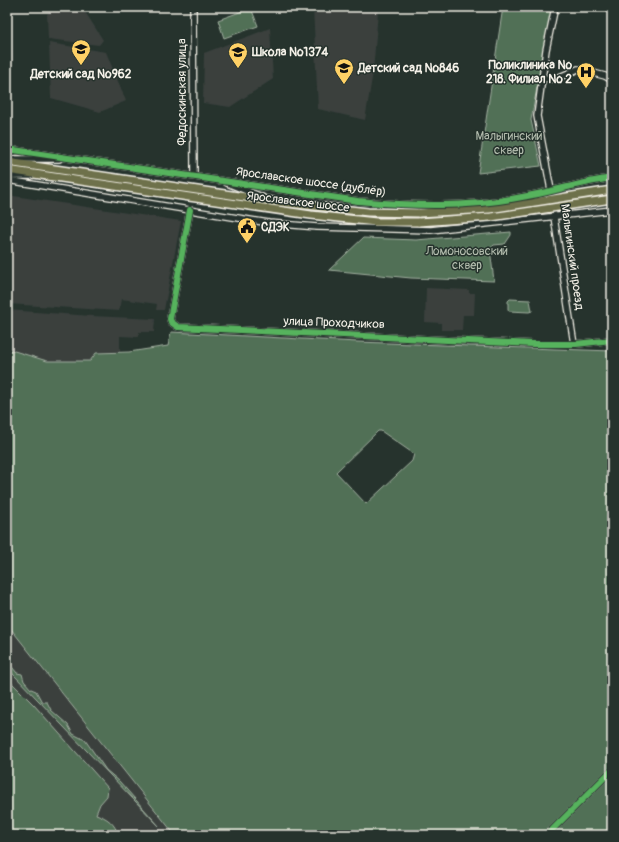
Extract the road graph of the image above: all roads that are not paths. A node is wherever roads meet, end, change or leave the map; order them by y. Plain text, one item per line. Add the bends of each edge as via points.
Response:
1 (193, 7) edge
2 (555, 7) edge
3 (542, 78) junction
4 (612, 80) edge
5 (7, 149) edge
6 (71, 158) junction
7 (7, 160) edge
8 (7, 170) edge
9 (7, 176) edge
10 (47, 176) junction
11 (194, 176) junction
12 (612, 178) edge
13 (7, 180) edge
14 (221, 180) junction
15 (572, 185) junction
16 (551, 190) junction
17 (612, 190) edge
18 (522, 197) junction
19 (612, 199) edge
20 (280, 202) junction
21 (190, 210) junction
22 (612, 210) edge
23 (553, 214) junction
24 (526, 221) junction
25 (612, 340) edge
26 (574, 344) junction
27 (612, 770) edge
28 (547, 835) edge

1 - 11 street, Федоскинская улица
2 - 3 street, Малыгинский проезд
3 - 4 street via 555,79 578,69
3 - 16 street, Малыгинский проезд via 537,116
5 - 6 street, Ярославское шоссе (дублёр)
6 - 7 street
6 - 11 street, Ярославское шоссе (дублёр)
7 - 20 main road, Ярославское шоссе
8 - 10 main road, Ярославское шоссе
9 - 10 street
10 - 19 main road, Ярославское шоссе, bridge via 311,215 376,222 491,217
11 - 14 street, Ярославское шоссе (дублёр)
12 - 15 street, Ярославское шоссе (дублёр)
13 - 21 street
14 - 18 street, Ярославское шоссе (дублёр) via 390,204 473,203
14 - 20 street
15 - 16 street, Ярославское шоссе (дублёр)
15 - 23 street via 559,196
16 - 18 street, Ярославское шоссе (дублёр)
16 - 23 street, Малыгинский проезд
17 - 20 main road, Ярославское шоссе, bridge via 489,209 419,213 357,212
18 - 24 street via 530,200 536,208 533,216
21 - 24 street via 269,223 367,229 431,230
21 - 26 street, улица Проходчиков via 170,318 178,327
22 - 23 street
23 - 24 street
23 - 26 street, Малыгинский проезд
25 - 26 street, улица Проходчиков
27 - 28 street

